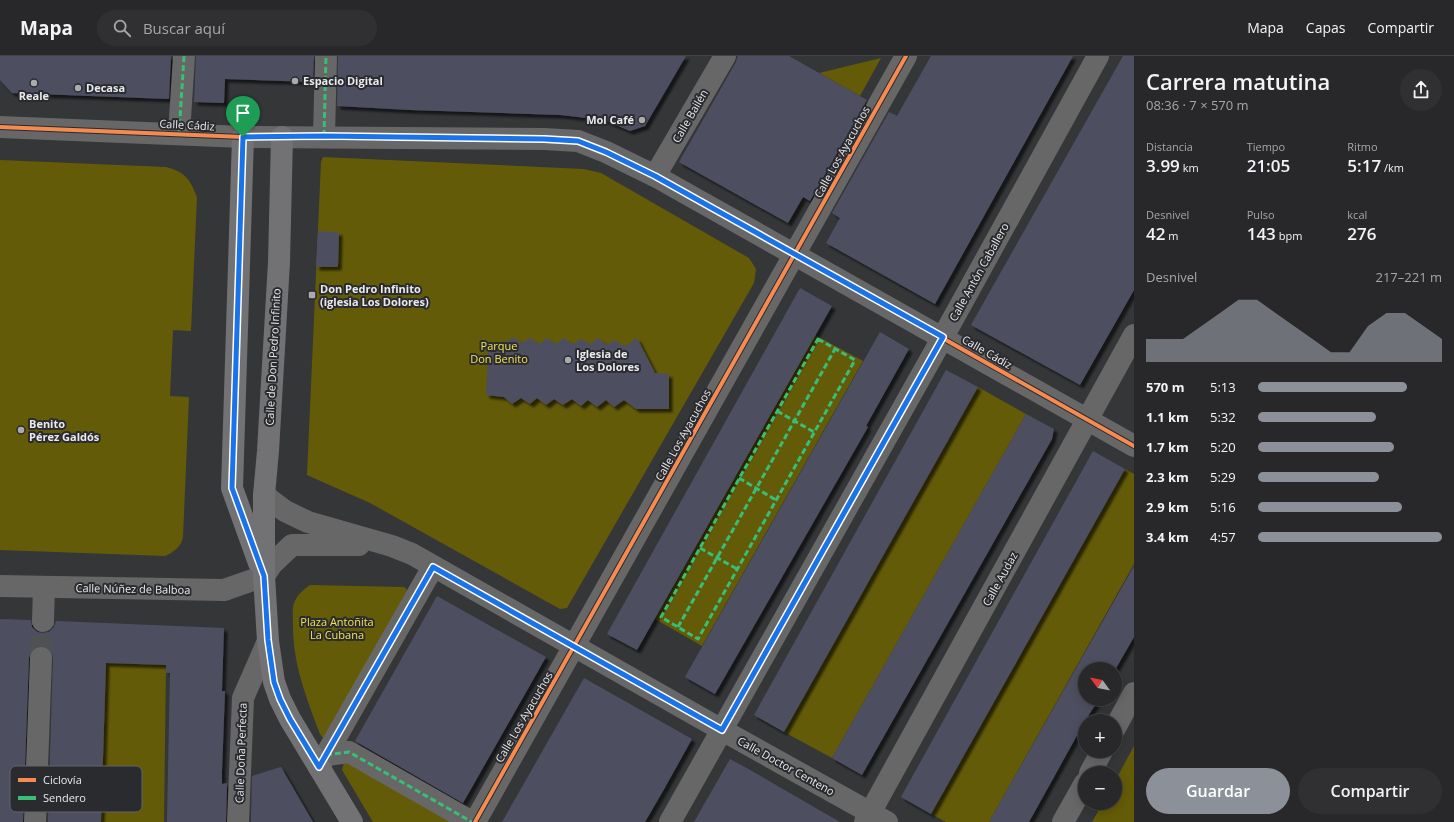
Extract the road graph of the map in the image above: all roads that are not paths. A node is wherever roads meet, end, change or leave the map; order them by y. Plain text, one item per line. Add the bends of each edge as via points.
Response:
1 (184, 56) edge
2 (326, 56) edge
3 (725, 56) edge
4 (906, 56) edge
5 (1098, 56) edge
6 (0, 127) edge
7 (179, 134) junction
8 (324, 136) junction
9 (243, 137) junction
10 (282, 137) junction
11 (655, 176) junction
12 (794, 254) junction
13 (1134, 335) edge
14 (943, 337) junction
15 (1088, 420) junction
16 (1134, 446) edge
17 (264, 495) junction
18 (392, 546) junction
19 (433, 567) junction
20 (264, 576) junction
21 (0, 586) edge
22 (44, 587) junction
23 (43, 621) tunnel mouth
24 (268, 640) junction
25 (574, 646) junction
26 (41, 658) tunnel mouth
27 (1134, 693) edge
28 (1122, 715) edge
29 (722, 730) junction
30 (322, 761) junction
31 (37, 766) edge
32 (1078, 796) edge
33 (35, 812) edge
34 (874, 819) edge
35 (35, 822) edge
36 (238, 822) edge
37 (352, 822) edge
38 (473, 822) edge
39 (670, 822) edge
40 (1064, 822) edge

1 - 7 street
2 - 8 street
3 - 11 street, Calle Bailén
4 - 12 street, Calle Los Ayacuchos
5 - 14 street, Calle Antón Caballero
6 - 7 street, Calle Cádiz
7 - 9 street, Calle Cádiz
8 - 10 street, Calle Cádiz
8 - 11 street, Calle Cádiz via 578,141
9 - 10 street, Calle Cádiz
9 - 20 street, Calle de Don Pedro Infinito via 232,488
10 - 17 street, Calle de Don Pedro Infinito via 278,270
11 - 12 street, Calle Cádiz
12 - 14 street, Calle Cádiz
12 - 25 street, Calle Los Ayacuchos
13 - 15 street, Calle Audaz
14 - 15 street, Calle Cádiz
14 - 29 street, Calle Antón Caballero
15 - 16 street, Calle Cádiz
15 - 34 street, Calle Audaz
17 - 18 street, Calle Doctor Centeno via 285,511 308,522
17 - 20 street, Calle de Don Pedro Infinito
18 - 19 street, Calle Doctor Centeno
18 - 20 street, Calle Doctor Centeno via 292,545 272,564
19 - 25 street, Calle Doctor Centeno
19 - 30 street
20 - 22 street, Calle Núñez de Balboa via 224,590
20 - 24 street, Calle de Don Pedro Infinito
21 - 22 street, Calle Núñez de Balboa
22 - 23 street
24 - 30 street, Calle de Don Pedro Infinito via 274,682 280,699 290,719
24 - 36 street, Calle Doña Perfecta via 243,698
25 - 29 street, Calle Doctor Centeno
25 - 38 street, Calle Los Ayacuchos
26 - 31 street
27 - 28 street
29 - 34 street, Calle Doctor Centeno
29 - 39 street, Calle Antón Caballero
30 - 37 street, Calle de Don Pedro Infinito
30 - 38 street via 350,752
32 - 40 street
33 - 35 street

